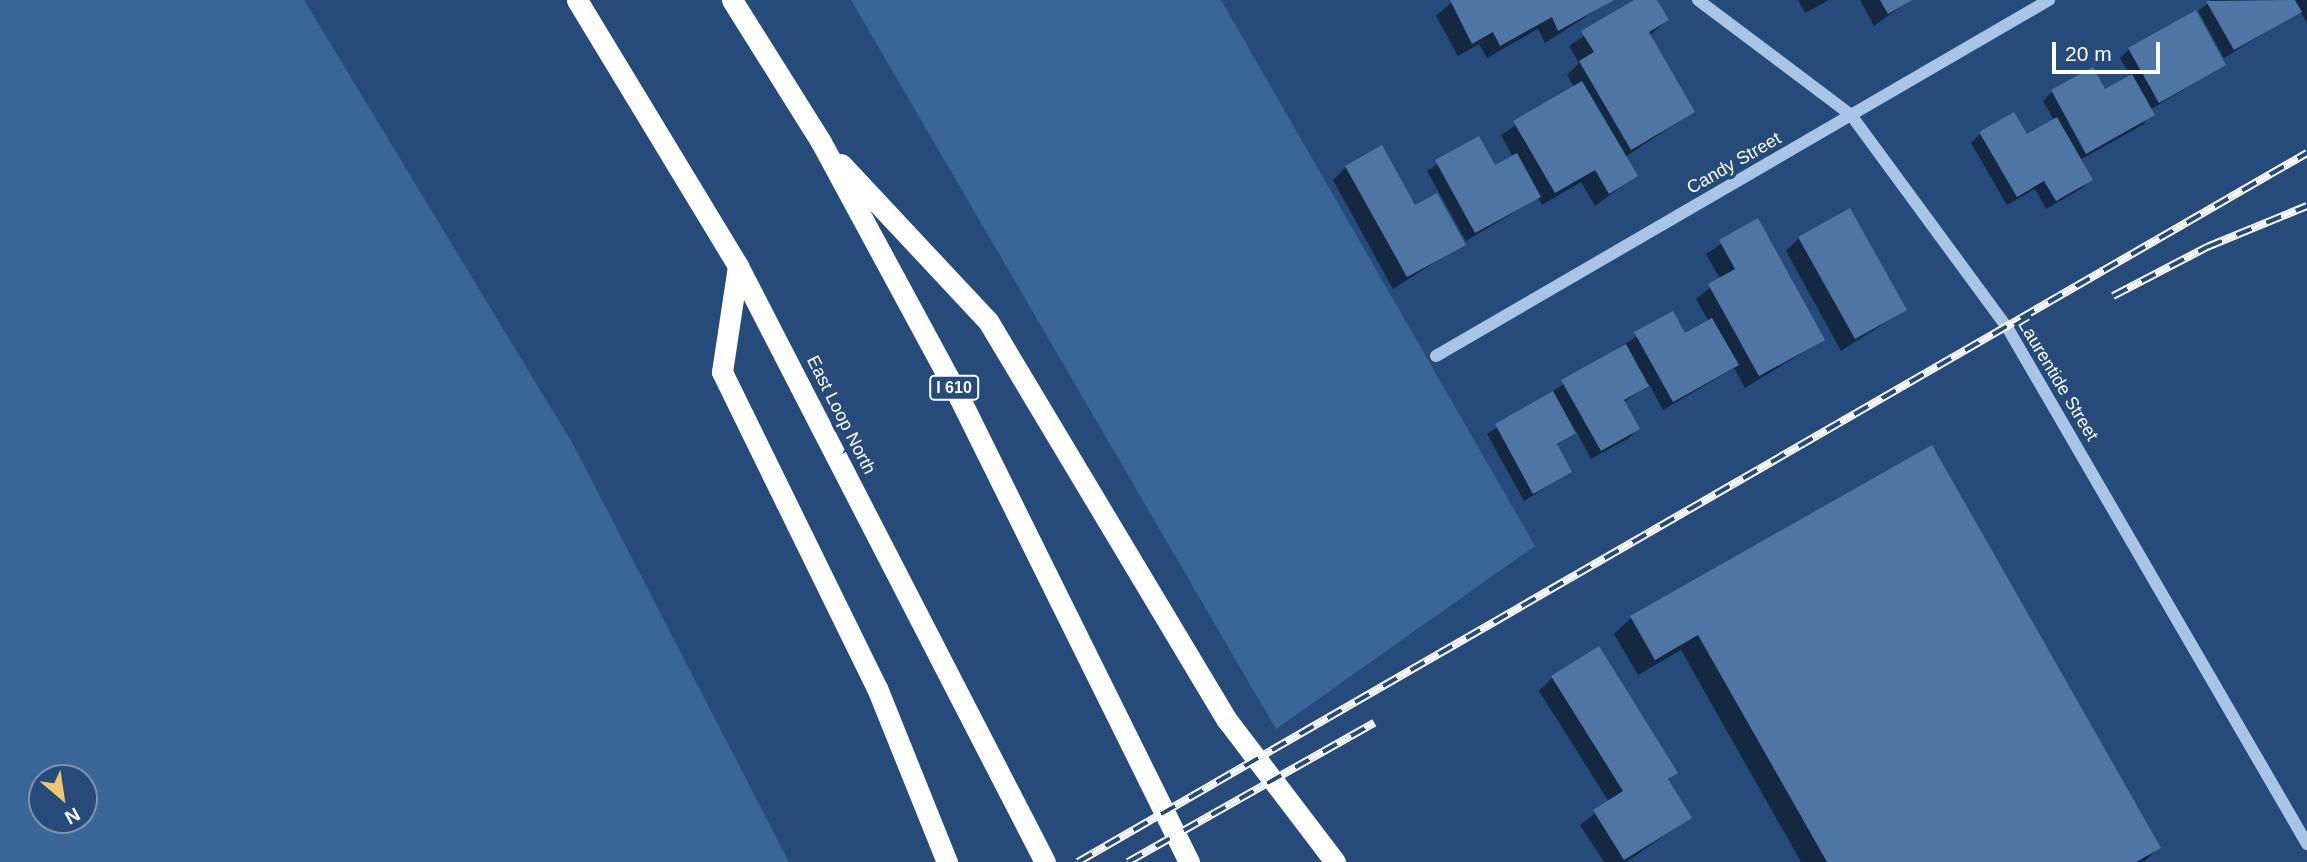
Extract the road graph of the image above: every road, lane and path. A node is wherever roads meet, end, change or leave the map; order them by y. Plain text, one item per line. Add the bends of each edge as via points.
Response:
1 (577, 0) edge
2 (732, 0) edge
3 (1698, 0) edge
4 (2049, 0) edge
5 (1851, 115) junction
6 (821, 142) junction
7 (738, 266) junction
8 (1436, 356) dead end
9 (2307, 843) edge
10 (947, 862) edge
11 (1045, 862) edge
12 (1189, 862) edge
13 (1335, 862) edge

1 - 7 highway, East Loop North
2 - 6 highway, I 610
3 - 5 street, Laurentide Street
4 - 5 street, Candy Street
5 - 8 street, Candy Street
5 - 9 street, Laurentide Street via 2007,327
6 - 12 highway, I 610 via 959,397
6 - 13 highway via 988,321 1227,720
7 - 10 highway via 722,372 877,688
7 - 11 highway, East Loop North

